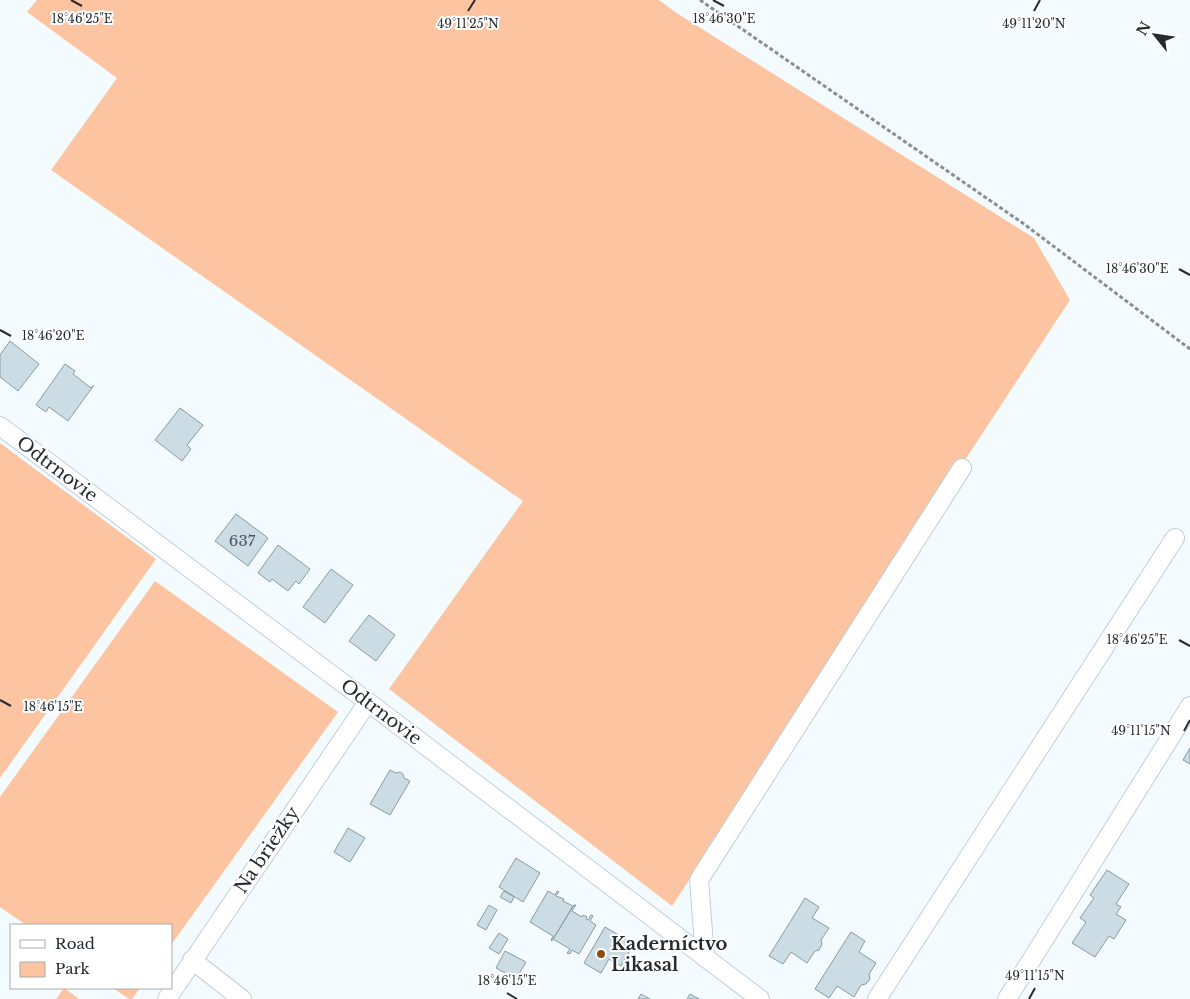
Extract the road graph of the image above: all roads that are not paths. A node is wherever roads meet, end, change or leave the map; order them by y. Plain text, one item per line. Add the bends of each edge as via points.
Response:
1 (0, 426) edge
2 (962, 468) dead end
3 (1176, 538) dead end
4 (368, 702) junction
5 (1190, 706) edge
6 (706, 958) junction
7 (192, 960) junction
8 (167, 999) edge
9 (242, 999) edge
10 (760, 999) edge
11 (876, 999) edge
12 (1007, 999) edge

1 - 4 street, Odtrnovie
2 - 6 street via 699,880
3 - 11 street
4 - 6 street, Odtrnovie
4 - 7 street, Na briežky
5 - 12 street
6 - 10 street, Odtrnovie
7 - 8 street, Na briežky
7 - 9 street

